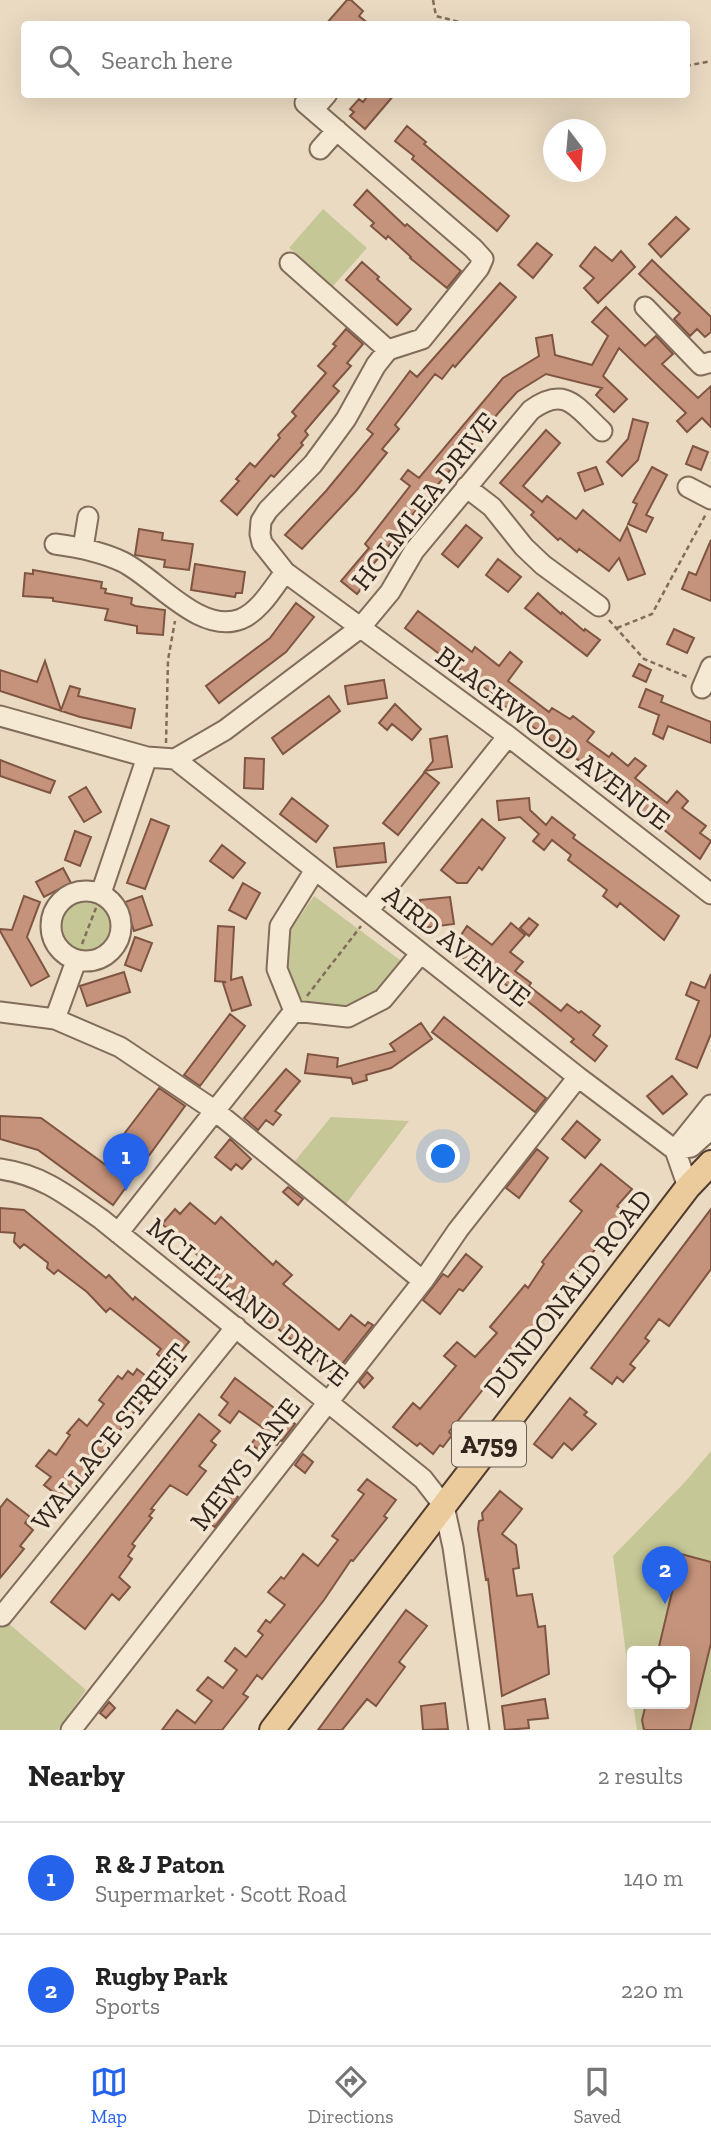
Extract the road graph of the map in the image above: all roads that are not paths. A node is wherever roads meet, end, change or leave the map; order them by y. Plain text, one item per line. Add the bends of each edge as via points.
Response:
1 (321, 98) edge
2 (337, 130) junction
3 (320, 149) dead end
4 (290, 263) dead end
5 (314, 285) junction
6 (302, 300) dead end
7 (645, 307) dead end
8 (388, 350) junction
9 (711, 362) edge
10 (602, 431) dead end
11 (466, 487) junction
12 (688, 487) dead end
13 (711, 499) edge
14 (88, 517) dead end
15 (55, 544) dead end
16 (83, 548) junction
17 (285, 572) junction
18 (599, 606) road end
19 (360, 628) junction
20 (0, 716) edge
21 (508, 736) junction
22 (162, 758) junction
23 (315, 870) junction
24 (101, 894) junction
25 (711, 894) edge
26 (368, 911) junction
27 (421, 953) junction
28 (76, 961) junction
29 (294, 1011) junction
30 (0, 1012) edge
31 (55, 1020) junction
32 (578, 1077) junction
33 (711, 1105) edge
34 (214, 1110) junction
35 (711, 1129) edge
36 (675, 1150) junction
37 (711, 1163) edge
38 (0, 1168) edge
39 (688, 1187) junction
40 (118, 1233) junction
41 (423, 1281) junction
42 (236, 1327) junction
43 (328, 1404) junction
44 (444, 1506) junction
45 (4, 1607) edge
46 (71, 1730) edge
47 (272, 1730) edge
48 (479, 1730) edge

1 - 2 street via 309,107
2 - 3 street
2 - 8 street via 483,259 422,339
4 - 5 street
5 - 6 street
5 - 8 street
7 - 9 street via 701,365
8 - 17 street, BLACKWOOD AVENUE via 313,464 261,521 262,543
10 - 11 street, HOLMLEA DRIVE via 572,403 559,397 545,400 531,410
11 - 18 street via 492,507 543,565
11 - 19 street, HOLMLEA DRIVE
12 - 13 street
14 - 16 street
15 - 16 street
16 - 17 street via 122,562 197,615 219,622 239,620 253,612
17 - 19 street, BLACKWOOD AVENUE
19 - 21 street, BLACKWOOD AVENUE
19 - 22 street, HOLMLEA DRIVE via 225,730
20 - 22 street
21 - 25 street, BLACKWOOD AVENUE
21 - 26 street
22 - 23 street, AIRD AVENUE
22 - 24 street
23 - 26 street, AIRD AVENUE
23 - 29 street via 280,926 277,970
24 - 28 street via 118,909 121,935 107,956
24 - 28 street via 88,890 73,893 53,913 52,938 60,951
26 - 27 street, AIRD AVENUE
27 - 29 street via 383,999 348,1017
27 - 32 street, AIRD AVENUE
28 - 31 street
29 - 34 street
30 - 31 street
31 - 34 street via 120,1046
32 - 36 street, AIRD AVENUE
32 - 41 street, MEWS LANE via 452,1224
33 - 36 street
34 - 40 street
34 - 41 street
35 - 36 street via 691,1147
36 - 39 street
37 - 39 main road, DUNDONALD ROAD / A759
38 - 40 street, MCLELLAND DRIVE via 54,1186
39 - 44 main road, DUNDONALD ROAD / A759
40 - 42 street, MCLELLAND DRIVE
41 - 43 street, MEWS LANE
42 - 43 street, MCLELLAND DRIVE
42 - 45 street, WALLACE STREET
43 - 44 street, MCLELLAND DRIVE via 423,1479
43 - 46 street, MEWS LANE
44 - 47 main road, DUNDONALD ROAD / A759
44 - 48 street

